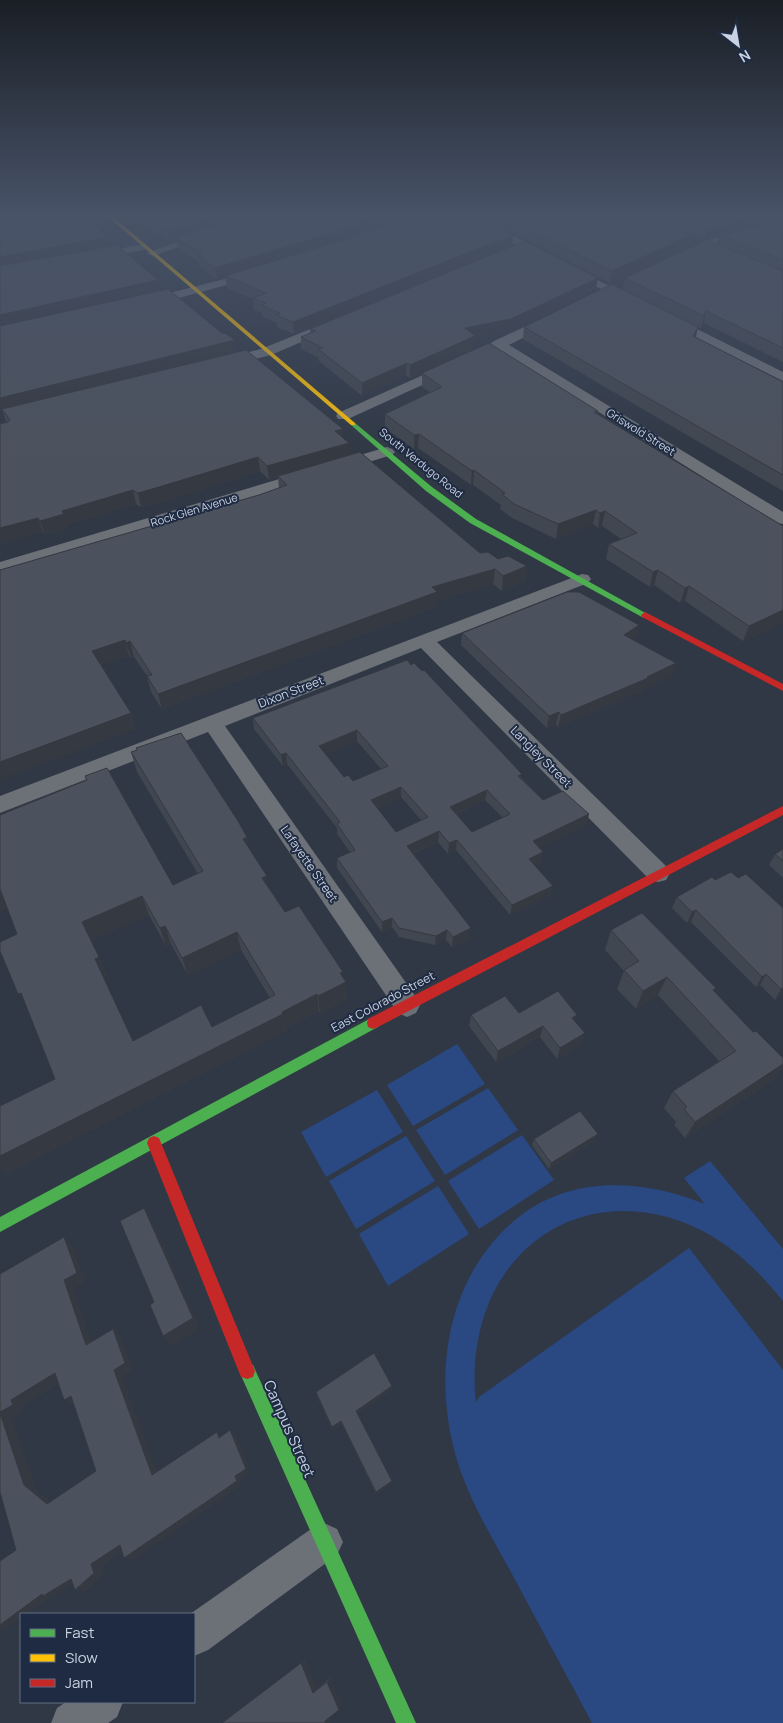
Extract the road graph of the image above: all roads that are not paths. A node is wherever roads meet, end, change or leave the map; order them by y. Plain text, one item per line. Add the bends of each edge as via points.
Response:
1 (176, 295) edge
2 (201, 295) edge
3 (598, 295) edge
4 (592, 298) edge
5 (133, 305) edge
6 (567, 310) edge
7 (658, 314) edge
8 (341, 321) edge
9 (499, 344) junction
10 (266, 352) junction
11 (209, 366) edge
12 (783, 377) edge
13 (343, 416) junction
14 (387, 452) junction
15 (783, 519) edge
16 (0, 568) edge
17 (582, 579) junction
18 (424, 640) junction
19 (783, 688) edge
20 (212, 723) junction
21 (0, 805) edge
22 (783, 810) edge
23 (658, 873) junction
24 (407, 1005) junction
25 (154, 1143) junction
26 (0, 1225) edge
27 (324, 1542) junction
28 (195, 1635) edge
29 (101, 1703) edge
30 (72, 1723) edge
31 (406, 1723) edge

1 - 5 street
2 - 10 main road, South Verdugo Road
3 - 4 street
6 - 9 street
7 - 12 street
8 - 10 street
9 - 13 street
9 - 15 street, Griswold Street
10 - 11 street
10 - 13 main road, South Verdugo Road
13 - 14 main road, South Verdugo Road
14 - 16 street, Rock Glen Avenue
14 - 17 main road, South Verdugo Road via 429,489 474,521
17 - 18 street, Dixon Street
17 - 19 main road, South Verdugo Road
18 - 20 street, Dixon Street
18 - 23 street, Langley Street
20 - 21 street, Dixon Street
20 - 24 street, Lafayette Street
22 - 23 main road, East Colorado Street
23 - 24 main road, East Colorado Street
24 - 25 main road, East Colorado Street
25 - 26 main road, East Colorado Street
25 - 27 main road, Campus Street via 258,1399
27 - 28 street
27 - 31 main road, Campus Street
29 - 30 street

